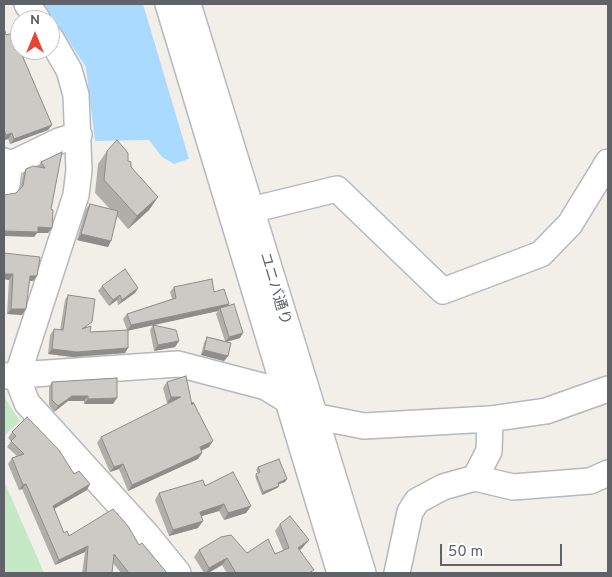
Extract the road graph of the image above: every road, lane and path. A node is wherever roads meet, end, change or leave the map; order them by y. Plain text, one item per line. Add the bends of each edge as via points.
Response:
1 (168, 4) edge
2 (188, 4) edge
3 (60, 54) edge
4 (78, 136) junction
5 (608, 162) edge
6 (5, 171) edge
7 (251, 210) junction
8 (10, 376) edge
9 (608, 389) edge
10 (288, 400) junction
11 (313, 416) junction
12 (490, 419) junction
13 (608, 473) edge
14 (475, 478) junction
15 (178, 573) edge
16 (340, 573) edge
17 (363, 573) edge
18 (397, 573) edge

1 - 10 street, ユニバ通り
2 - 7 street, ユニバ通り
3 - 4 street via 76,94
4 - 6 street via 58,141
4 - 8 street via 76,195
5 - 7 street via 570,224 541,254 443,290 337,189
7 - 11 street, ユニバ通り
8 - 10 street via 178,364 266,387
8 - 15 street via 26,402
9 - 12 street via 546,411
10 - 11 street
10 - 16 street, ユニバ通り
11 - 12 street via 364,426
11 - 17 street, ユニバ通り
12 - 14 street via 489,451
13 - 14 street via 590,481 514,487
14 - 18 street via 443,487 417,501 410,512

